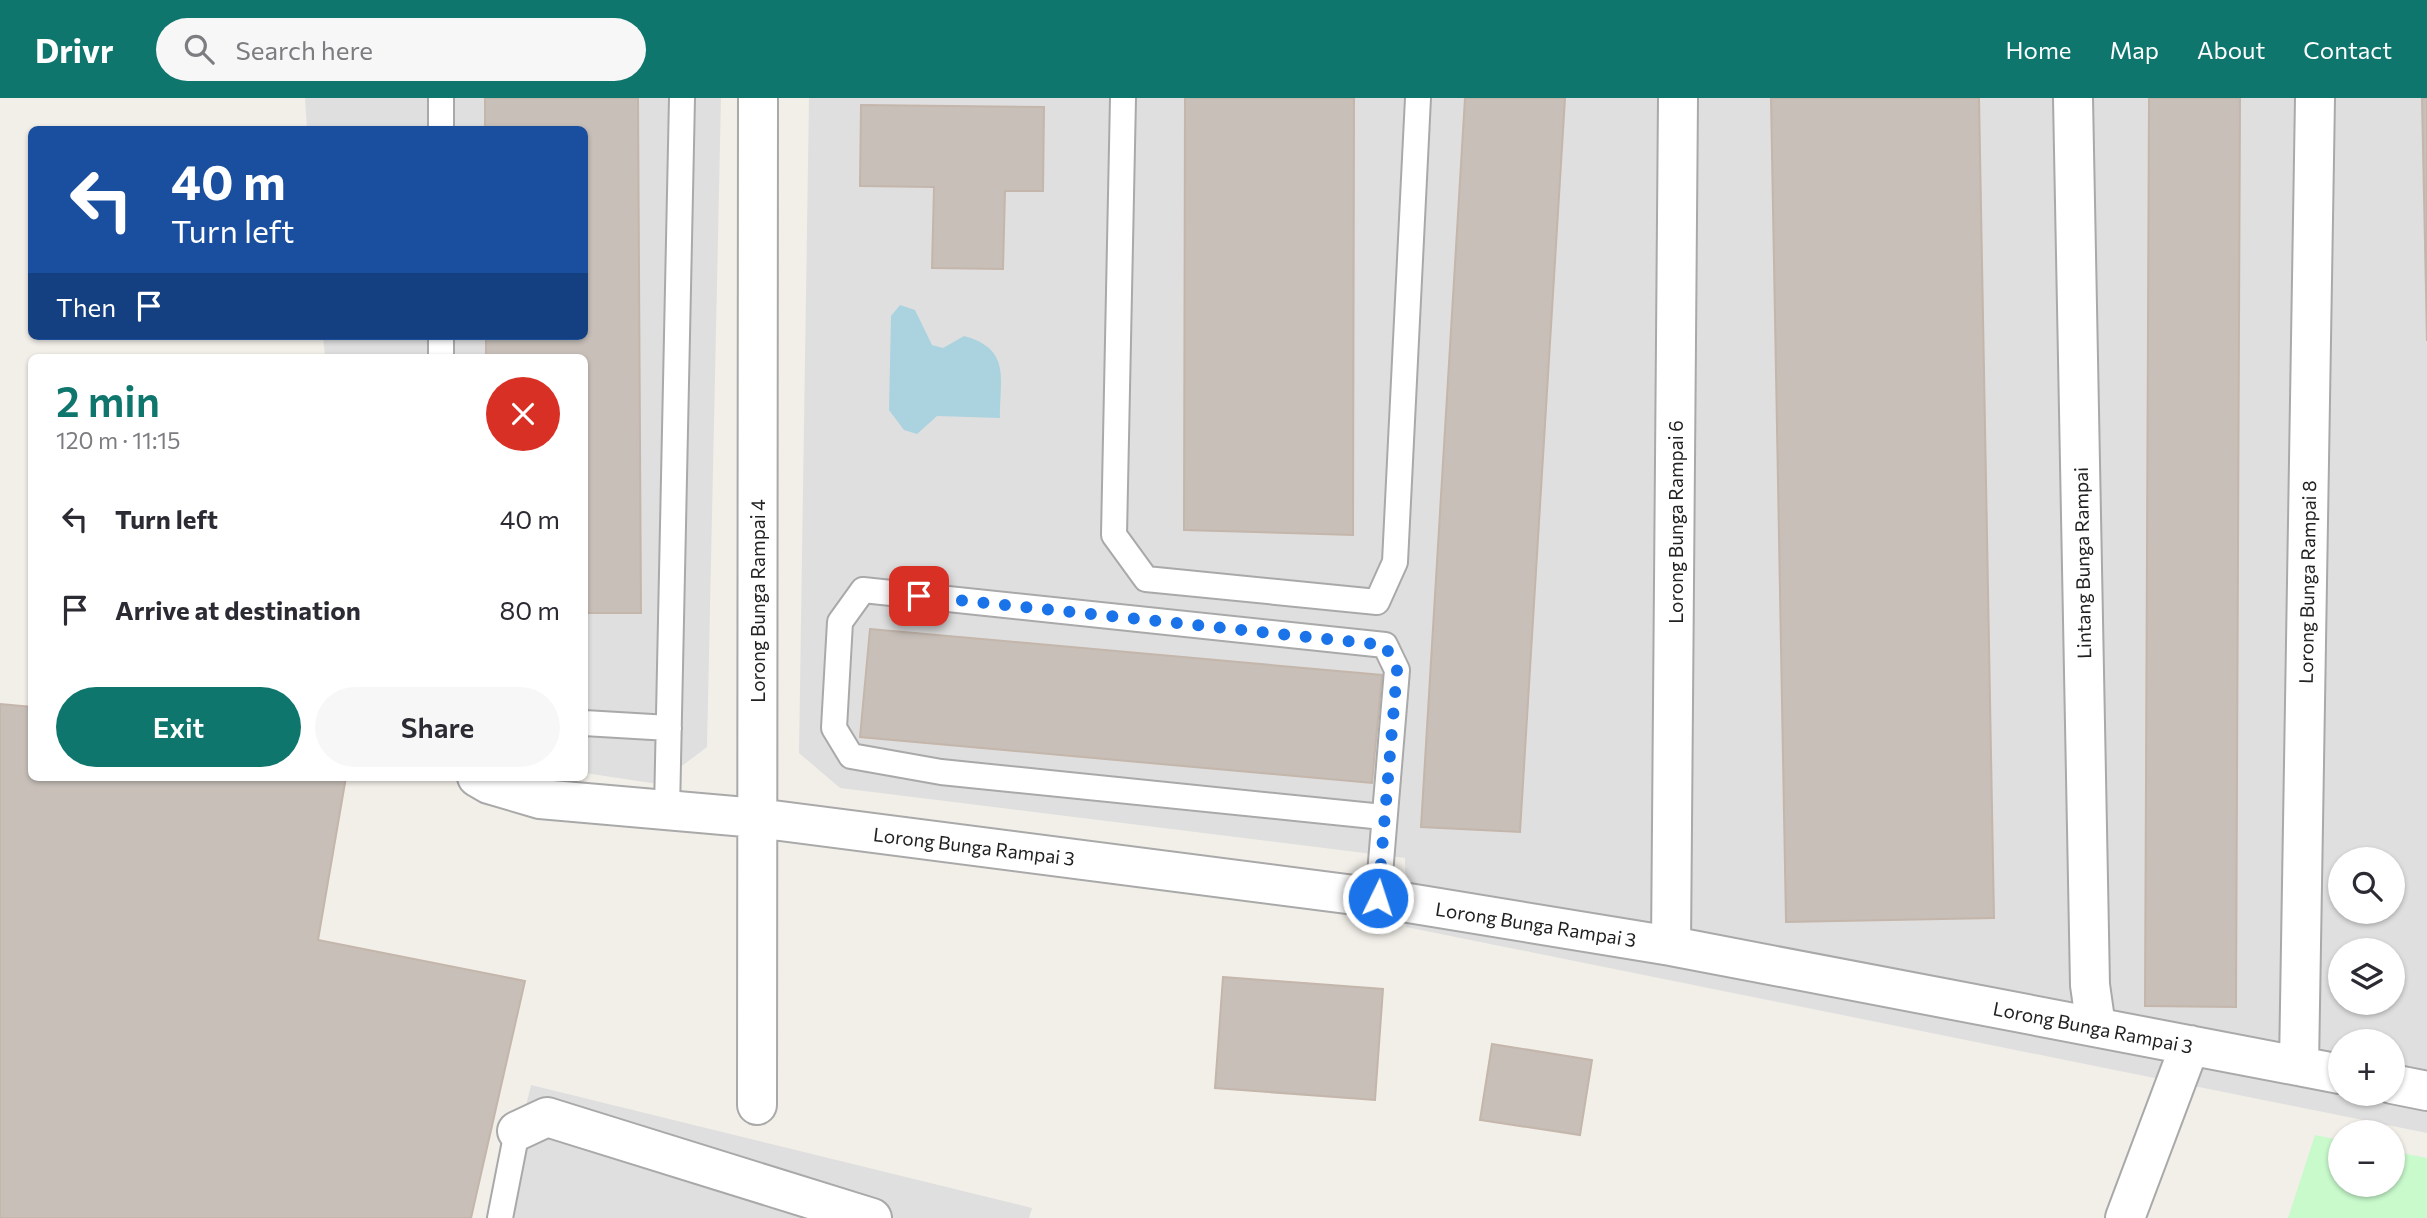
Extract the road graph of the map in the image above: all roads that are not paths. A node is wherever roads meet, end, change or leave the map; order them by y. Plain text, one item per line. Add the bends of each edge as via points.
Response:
1 (441, 98) edge
2 (682, 98) edge
3 (758, 98) edge
4 (1124, 98) edge
5 (1418, 98) edge
6 (1678, 98) edge
7 (2073, 98) edge
8 (2315, 98) edge
9 (441, 126) edge
10 (588, 723) edge
11 (669, 728) junction
12 (484, 781) edge
13 (667, 810) junction
14 (1383, 817) junction
15 (757, 818) junction
16 (1378, 898) junction
17 (1671, 946) junction
18 (2096, 1027) junction
19 (2190, 1045) junction
20 (2299, 1066) junction
21 (2328, 1072) edge
22 (2405, 1087) edge
23 (2427, 1091) edge
24 (757, 1105) dead end
25 (517, 1131) joint
26 (500, 1218) edge
27 (872, 1218) edge
28 (2125, 1218) edge

1 - 9 lane
2 - 11 lane
3 - 15 street, Lorong Bunga Rampai 4
4 - 5 lane via 1114,535 1146,579 1377,602 1395,562
6 - 17 street, Lorong Bunga Rampai 6
7 - 18 street, Lintang Bunga Rampai via 2090,985
8 - 20 street, Lorong Bunga Rampai 8
10 - 11 lane
11 - 13 lane
12 - 13 street, Lorong Bunga Rampai 3 via 540,799
13 - 15 street, Lorong Bunga Rampai 3
14 - 14 lane via 1397,670 1385,645 863,590 840,622 834,729 851,756 941,772
14 - 16 lane
15 - 16 street, Lorong Bunga Rampai 3
15 - 24 street, Lorong Bunga Rampai 4
16 - 17 street, Lorong Bunga Rampai 3
17 - 18 street, Lorong Bunga Rampai 3
18 - 19 street, Lorong Bunga Rampai 3
19 - 20 street, Lorong Bunga Rampai 3
19 - 28 street
20 - 21 street, Lorong Bunga Rampai 3
22 - 23 street
25 - 26 lane
25 - 27 street via 547,1117

